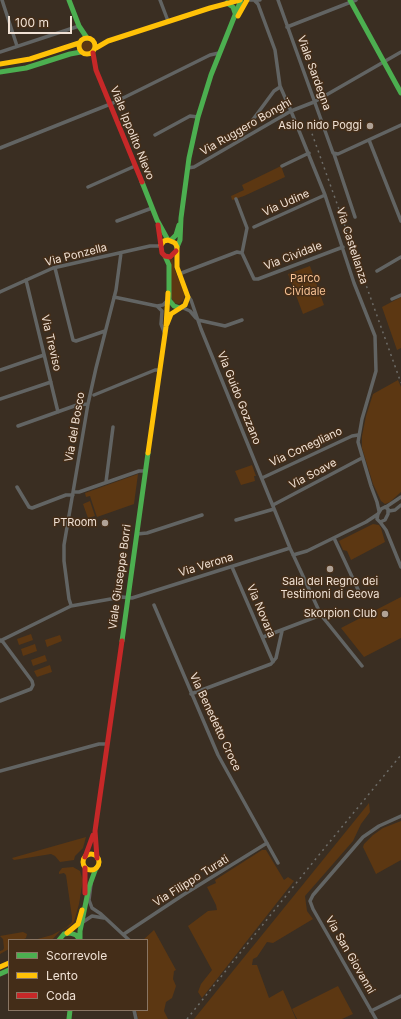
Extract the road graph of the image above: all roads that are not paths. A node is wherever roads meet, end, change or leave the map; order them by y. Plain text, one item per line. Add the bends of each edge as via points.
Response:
1 (2, 0) edge
2 (69, 0) edge
3 (160, 0) edge
4 (241, 0) edge
5 (250, 0) edge
6 (260, 0) edge
7 (278, 0) edge
8 (352, 1) edge
9 (230, 2) edge
10 (236, 16) junction
11 (168, 22) junction
12 (233, 23) junction
13 (79, 26) junction
14 (287, 27) junction
15 (87, 38) junction
16 (108, 41) junction
17 (80, 42) junction
18 (94, 42) junction
19 (18, 46) junction
20 (96, 48) junction
21 (0, 52) edge
22 (401, 52) edge
23 (84, 53) junction
24 (92, 53) junction
25 (219, 53) junction
26 (384, 62) junction
27 (0, 64) edge
28 (94, 65) junction
29 (0, 72) edge
30 (280, 88) junction
31 (400, 90) edge
32 (314, 102) junction
33 (110, 104) junction
34 (291, 111) junction
35 (198, 117) junction
36 (401, 125) edge
37 (155, 135) dead end
38 (242, 139) junction
39 (369, 140) junction
40 (0, 148) edge
41 (309, 153) junction
42 (334, 153) junction
43 (135, 166) junction
44 (282, 166) dead end
45 (188, 168) junction
46 (88, 187) dead end
47 (326, 195) junction
48 (236, 199) dead end
49 (152, 208) junction
50 (355, 217) dead end
51 (181, 218) junction
52 (157, 220) junction
53 (117, 221) dead end
54 (401, 221) edge
55 (254, 227) dead end
56 (170, 240) junction
57 (160, 245) junction
58 (343, 247) junction
59 (177, 249) junction
60 (121, 253) junction
61 (242, 253) junction
62 (165, 256) junction
63 (401, 257) edge
64 (55, 268) junction
65 (376, 271) dead end
66 (179, 274) junction
67 (26, 280) junction
68 (0, 292) edge
69 (168, 293) junction
70 (401, 294) edge
71 (187, 295) junction
72 (114, 297) junction
73 (392, 299) dead end
74 (167, 301) junction
75 (157, 306) junction
76 (180, 307) junction
77 (198, 320) junction
78 (242, 320) dead end
79 (166, 327) junction
80 (105, 331) junction
81 (165, 334) junction
82 (44, 355) junction
83 (0, 370) edge
84 (160, 370) junction
85 (51, 382) junction
86 (94, 395) dead end
87 (0, 399) edge
88 (88, 404) junction
89 (58, 412) junction
90 (18, 426) dead end
91 (113, 428) dead end
92 (358, 435) junction
93 (362, 458) junction
94 (145, 471) junction
95 (262, 478) junction
96 (106, 482) junction
97 (17, 487) dead end
98 (73, 494) junction
99 (401, 497) edge
100 (378, 502) junction
101 (401, 505) edge
102 (273, 507) junction
103 (387, 509) junction
104 (378, 513) junction
105 (202, 516) dead end
106 (236, 520) dead end
107 (385, 520) junction
108 (379, 521) junction
109 (366, 522) junction
110 (386, 530) junction
111 (137, 534) junction
112 (334, 538) junction
113 (290, 548) junction
114 (293, 555) junction
115 (400, 566) edge
116 (232, 567) junction
117 (361, 596) dead end
118 (128, 598) junction
119 (154, 605) dead end
120 (71, 606) junction
121 (321, 615) junction
122 (282, 631) junction
123 (263, 637) junction
124 (0, 640) edge
125 (273, 662) junction
126 (362, 666) dead end
127 (191, 694) junction
128 (0, 701) edge
129 (107, 744) junction
130 (0, 771) edge
131 (401, 816) edge
132 (95, 831) junction
133 (267, 844) junction
134 (85, 857) junction
135 (97, 858) junction
136 (278, 863) dead end
137 (85, 868) junction
138 (96, 868) junction
139 (91, 880) junction
140 (105, 918) junction
141 (83, 922) junction
142 (67, 933) junction
143 (124, 934) junction
144 (60, 939) edge
145 (79, 939) edge
146 (80, 939) edge
147 (128, 939) edge
148 (401, 996) edge
149 (371, 1011) junction
150 (376, 1019) edge

1 - 19 street
2 - 13 main road
3 - 11 street
4 - 5 main road
4 - 9 main road
4 - 10 main road
5 - 6 street
5 - 12 main road
5 - 30 street, Via Castellanza via 258,4 275,50
7 - 14 street, Viale Sardegna
8 - 14 street
8 - 26 main road
9 - 10 main road
9 - 11 main road
10 - 12 main road
11 - 16 main road
12 - 25 main road
13 - 15 main road
13 - 17 main road
13 - 19 street
14 - 32 street, Viale Sardegna
15 - 17 main road
15 - 18 main road
16 - 18 main road
16 - 20 main road
17 - 23 main road via 79,48
17 - 27 main road via 27,60
18 - 20 main road
19 - 21 street
20 - 24 main road
22 - 26 street, Via Ruggero Bonghi
23 - 24 main road
23 - 28 main road, Viale Ippolito Nievo
23 - 29 main road via 73,53
24 - 28 main road, Viale Ippolito Nievo
25 - 33 street via 210,55
25 - 35 main road
26 - 31 main road
26 - 32 street, Via Ruggero Bonghi
28 - 33 main road, Viale Ippolito Nievo
30 - 34 street, Via Castellanza
30 - 38 street via 274,91 249,124
32 - 34 street, Via Ruggero Bonghi
32 - 42 street, Viale Sardegna
33 - 40 street
33 - 43 main road, Viale Ippolito Nievo
34 - 38 street, Via Ruggero Bonghi
34 - 41 street, Via Castellanza
35 - 37 street via 190,116
35 - 45 main road
36 - 39 street
38 - 45 street, Via Ruggero Bonghi via 196,167
39 - 42 street
39 - 54 street
41 - 44 street
41 - 47 street, Via Castellanza
42 - 50 street, Viale Sardegna
43 - 46 street
43 - 49 main road, Viale Ippolito Nievo
45 - 51 main road
47 - 55 street, Via Udine
47 - 58 street, Via Castellanza
48 - 61 street via 247,228
49 - 52 main road, Viale Ippolito Nievo
49 - 53 street
51 - 56 main road via 176,235
51 - 59 main road
52 - 56 main road, Viale Ippolito Nievo
52 - 57 main road, Viale Ippolito Nievo
56 - 57 main road
56 - 59 main road via 175,243
57 - 60 street, Via Ponzella
57 - 62 main road via 160,251
58 - 61 street, Via Cividale via 257,279 252,277
58 - 92 street, Via Castellanza via 375,338 376,371
59 - 62 main road via 172,256
59 - 66 main road via 176,265
60 - 64 street, Via Ponzella
60 - 72 street, Via del Bosco
61 - 66 street via 237,252
62 - 69 main road, Viale Giuseppe Borri via 169,268
63 - 65 street
64 - 67 street, Via Ponzella
64 - 80 street via 73,340
66 - 71 main road
67 - 68 street, Via Ponzella
67 - 82 street, Via Treviso
69 - 74 main road, Viale Giuseppe Borri
69 - 76 main road via 171,304
70 - 73 street
71 - 76 main road via 187,303
71 - 77 street, Via Guido Gozzano
72 - 75 street
72 - 80 street, Via del Bosco
74 - 75 street
74 - 79 main road, Viale Giuseppe Borri
75 - 81 street via 162,311 161,324
76 - 77 street via 190,311
76 - 79 main road via 171,314
77 - 78 street via 225,326
77 - 95 street, Via Guido Gozzano
79 - 81 main road, Viale Giuseppe Borri
80 - 88 street, Via del Bosco
81 - 84 main road, Viale Giuseppe Borri
82 - 83 street
82 - 85 street, Via Treviso
84 - 86 street
84 - 94 main road, Viale Giuseppe Borri
85 - 87 street
85 - 89 street, Via Treviso
88 - 89 street via 78,404
88 - 98 street, Via del Bosco
89 - 90 street
91 - 96 street
92 - 93 street, Via Castellanza
92 - 95 street, Via Conegliano
93 - 100 street, Via Castellanza
93 - 102 street, Via Soave
94 - 96 street
94 - 111 main road, Viale Giuseppe Borri
95 - 102 street, Via Guido Gozzano
96 - 98 street
97 - 98 street via 32,508
98 - 120 street, Via del Bosco via 64,550
99 - 103 street
100 - 103 street, Via Castellanza
100 - 104 street, Via Castellanza
101 - 103 street via 395,510
102 - 106 street
102 - 113 street, Via Guido Gozzano
103 - 104 street
103 - 107 street
104 - 108 street, Via Castellanza
104 - 109 street
105 - 111 street
107 - 108 street
107 - 110 street
108 - 109 street
108 - 110 street
109 - 112 street
110 - 115 street
111 - 118 main road, Viale Giuseppe Borri
112 - 114 street
112 - 117 street
113 - 114 street, Via Guido Gozzano
113 - 116 street, Via Verona
114 - 121 street, Via Guido Gozzano
116 - 118 street, Via Verona
116 - 123 street, Via Novara
118 - 120 street
118 - 129 main road, Viale Giuseppe Borri
119 - 127 street, Via Benedetto Croce
120 - 124 street
121 - 122 street
121 - 126 street, Via Guido Gozzano
122 - 123 street
122 - 125 street, Via Novara
123 - 125 street, Via Novara
124 - 128 street via 33,686
125 - 127 street
127 - 133 street, Via Benedetto Croce via 219,756
129 - 130 street
129 - 132 main road, Viale Giuseppe Borri
131 - 149 street, Via San Giovanni via 371,830 355,844 311,899 312,908
132 - 134 main road, Viale Giuseppe Borri
132 - 135 main road, Viale Giuseppe Borri
133 - 136 street, Via Benedetto Croce
133 - 143 street, Via Filippo Turati
134 - 135 main road via 90,854
134 - 137 main road, Viale Giuseppe Borri
135 - 138 main road, Viale Giuseppe Borri
137 - 138 main road
137 - 142 main road, Viale Giuseppe Borri via 86,881 80,916 77,926
138 - 139 main road, Viale Giuseppe Borri
139 - 140 street via 91,905
139 - 141 main road, Viale Giuseppe Borri
140 - 141 street via 94,916
140 - 143 street
141 - 146 main road, Viale Giuseppe Borri
142 - 144 main road, Viale Giuseppe Borri
142 - 145 main road, Viale Giuseppe Borri via 76,935
143 - 147 street
148 - 149 street
149 - 150 street, Via San Giovanni

